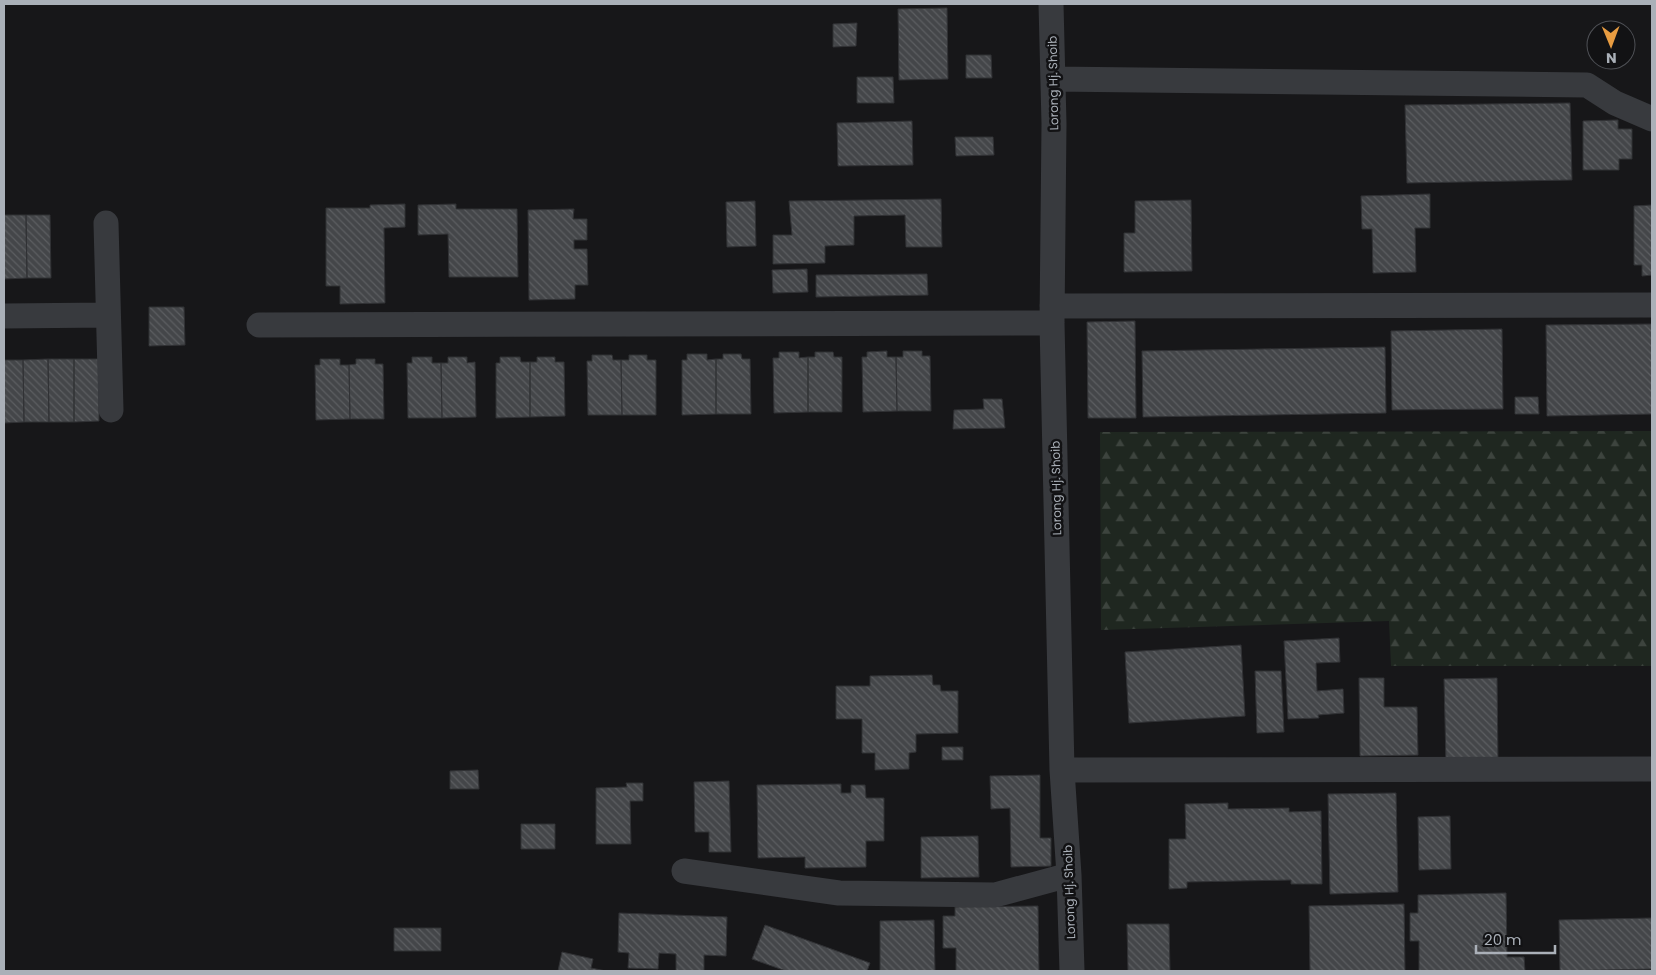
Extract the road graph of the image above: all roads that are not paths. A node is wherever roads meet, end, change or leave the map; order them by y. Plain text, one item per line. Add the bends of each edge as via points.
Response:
1 (1051, 4) edge
2 (1053, 80) junction
3 (1652, 119) edge
4 (106, 223) dead end
5 (1652, 305) edge
6 (1052, 314) junction
7 (108, 315) junction
8 (4, 316) edge
9 (259, 325) dead end
10 (112, 410) dead end
11 (1652, 769) edge
12 (1062, 770) junction
13 (684, 871) dead end
14 (1069, 875) junction
15 (1072, 971) edge

1 - 2 street, Lorong Hj. Shoib
2 - 3 street via 1587,85 1615,103
2 - 6 street, Lorong Hj. Shoib
4 - 7 street
5 - 6 street
6 - 9 street
6 - 12 street, Lorong Hj. Shoib
7 - 8 street
7 - 10 street
11 - 12 street
12 - 14 street, Lorong Hj. Shoib
13 - 14 street via 839,893 985,895
14 - 15 street, Lorong Hj. Shoib

